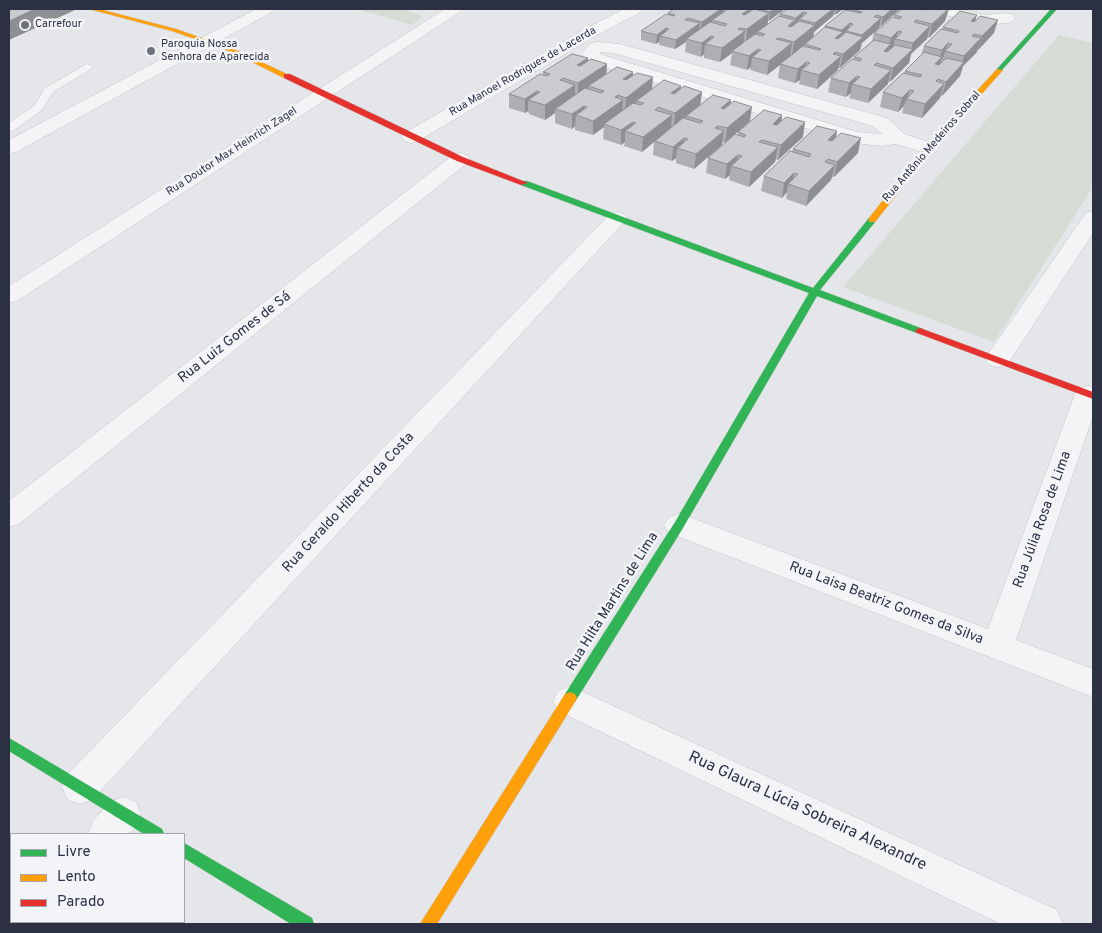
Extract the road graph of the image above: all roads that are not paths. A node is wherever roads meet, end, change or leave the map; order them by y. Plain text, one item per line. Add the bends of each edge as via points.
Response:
1 (92, 9) edge
2 (267, 9) edge
3 (455, 9) edge
4 (636, 9) edge
5 (939, 9) edge
6 (1054, 9) edge
7 (1001, 14) edge
8 (1038, 25) junction
9 (206, 41) junction
10 (87, 67) dead end
11 (324, 93) junction
12 (9, 129) edge
13 (28, 137) junction
14 (411, 137) junction
15 (897, 138) junction
16 (9, 148) edge
17 (929, 148) junction
18 (460, 159) junction
19 (1093, 217) edge
20 (618, 218) junction
21 (815, 290) junction
22 (9, 296) edge
23 (998, 359) junction
24 (1090, 395) edge
25 (9, 516) edge
26 (679, 525) junction
27 (998, 646) junction
28 (1093, 683) edge
29 (570, 700) junction
30 (9, 744) edge
31 (80, 787) junction
32 (115, 824) edge
33 (153, 833) edge
34 (185, 851) edge
35 (306, 924) edge
36 (428, 924) edge
37 (1043, 924) edge

1 - 9 street
2 - 9 street
3 - 11 street, Rua Doutor Max Heinrich Zagel
4 - 14 street, Rua Manoel Rodrigues de Lacerda
5 - 7 street via 985,20
6 - 8 street, Rua Antônio Medeiros Sobral
7 - 8 street
8 - 17 street, Rua Antônio Medeiros Sobral
9 - 11 street
9 - 13 street
10 - 12 lane via 49,90 38,108
11 - 14 street
11 - 22 street, Rua Doutor Max Heinrich Zagel
12 - 13 street
13 - 16 street
14 - 18 street
15 - 15 street via 855,137 600,60 590,52 597,47 614,48 852,114 880,122
15 - 17 street
17 - 21 street, Rua Antônio Medeiros Sobral
18 - 20 street
18 - 25 street, Rua Luiz Gomes de Sá
19 - 23 street
20 - 21 street
20 - 31 street, Rua Geraldo Hiberto da Costa
21 - 23 street
21 - 26 street, Rua Hilta Martins de Lima
23 - 24 street
24 - 27 street, Rua Júlia Rosa de Lima
26 - 27 street, Rua Laisa Beatriz Gomes da Silva
26 - 29 street, Rua Hilta Martins de Lima
27 - 28 street, Rua Laisa Beatriz Gomes da Silva
29 - 36 street, Rua Hilta Martins de Lima
29 - 37 street, Rua Glaura Lúcia Sobreira Alexandre
30 - 31 street
31 - 32 street
32 - 33 street
34 - 35 street

